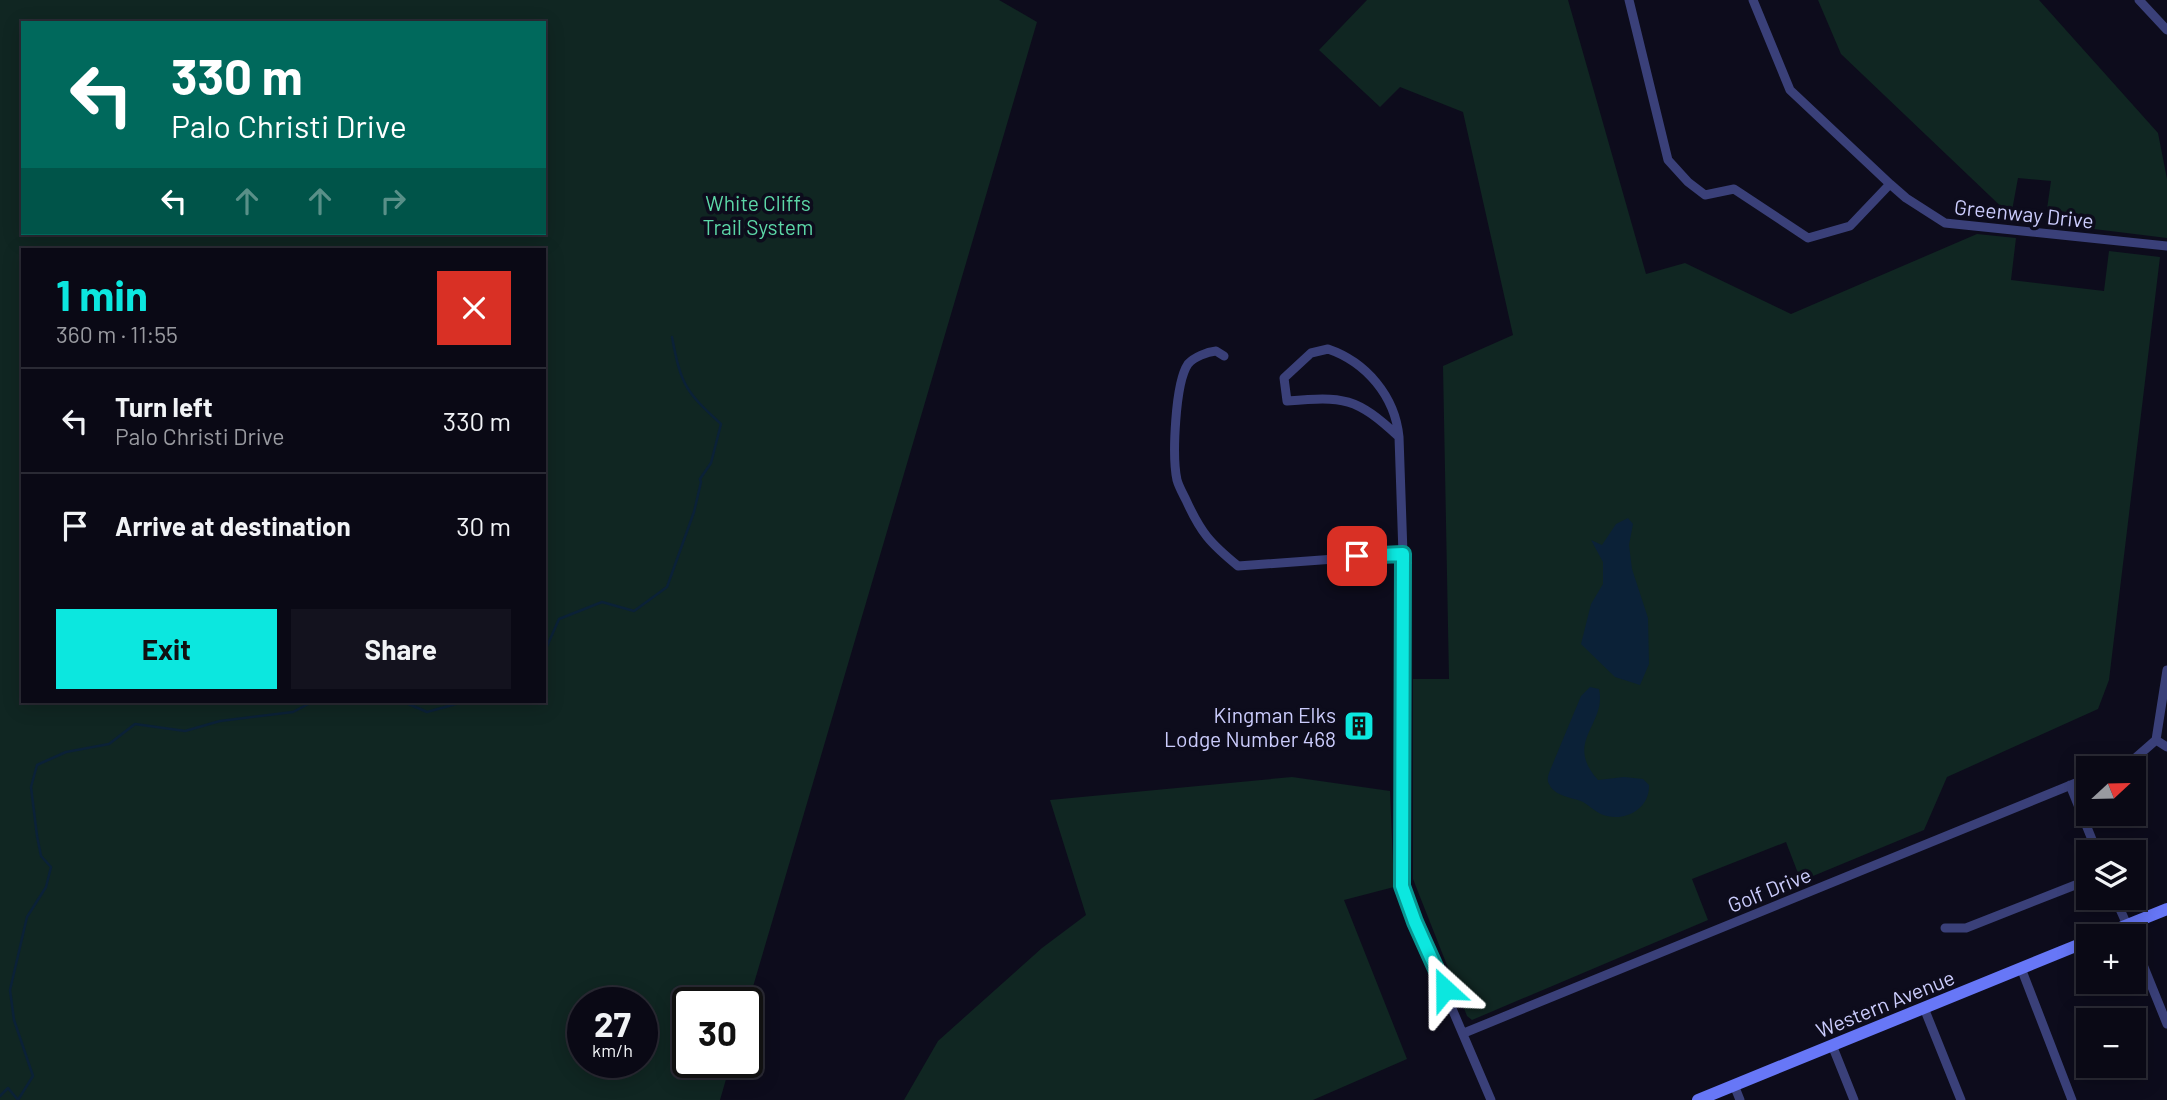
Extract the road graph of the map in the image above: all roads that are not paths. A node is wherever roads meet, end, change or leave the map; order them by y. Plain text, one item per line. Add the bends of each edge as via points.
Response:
1 (1629, 0) edge
2 (1754, 0) edge
3 (2139, 0) edge
4 (2167, 30) edge
5 (1890, 184) junction
6 (2167, 246) edge
7 (1224, 356) dead end
8 (1399, 437) junction
9 (1403, 554) junction
10 (2167, 670) edge
11 (2156, 740) junction
12 (2167, 747) edge
13 (2138, 756) edge
14 (2076, 783) edge
15 (2070, 785) junction
16 (2092, 840) edge
17 (2076, 885) edge
18 (2167, 909) edge
19 (2145, 924) edge
20 (1945, 928) dead end
21 (2076, 946) edge
22 (2021, 968) junction
23 (2146, 972) edge
24 (1924, 1008) junction
25 (2167, 1024) edge
26 (1464, 1033) junction
27 (1832, 1045) junction
28 (1734, 1085) junction
29 (1491, 1100) edge
30 (1698, 1100) edge
31 (1740, 1100) edge
32 (1854, 1100) edge
33 (1961, 1100) edge
34 (2072, 1100) edge

1 - 5 street via 1668,160 1705,194 1734,189 1808,237 1850,226
2 - 5 street, Greenway Drive via 1790,90
3 - 4 street
5 - 6 street, Greenway Drive via 1945,223
7 - 9 street via 1208,352 1189,362 1180,380 1177,481 1212,545 1238,566
8 - 8 street via 1363,407 1347,400 1287,401 1284,378 1311,352 1328,349 1344,354 1374,379 1387,397
8 - 9 street
9 - 26 street via 1402,886
10 - 11 street
11 - 12 street
11 - 13 street
14 - 15 street, Golf Drive
15 - 16 street
15 - 26 street, Golf Drive
17 - 20 street via 1966,928
18 - 19 street
21 - 22 street, Western Avenue
22 - 24 street, Western Avenue
22 - 34 street
23 - 25 street
24 - 27 street, Western Avenue
24 - 33 street
26 - 29 street
27 - 28 street, Western Avenue
27 - 32 street
28 - 30 street, Western Avenue
28 - 31 street

